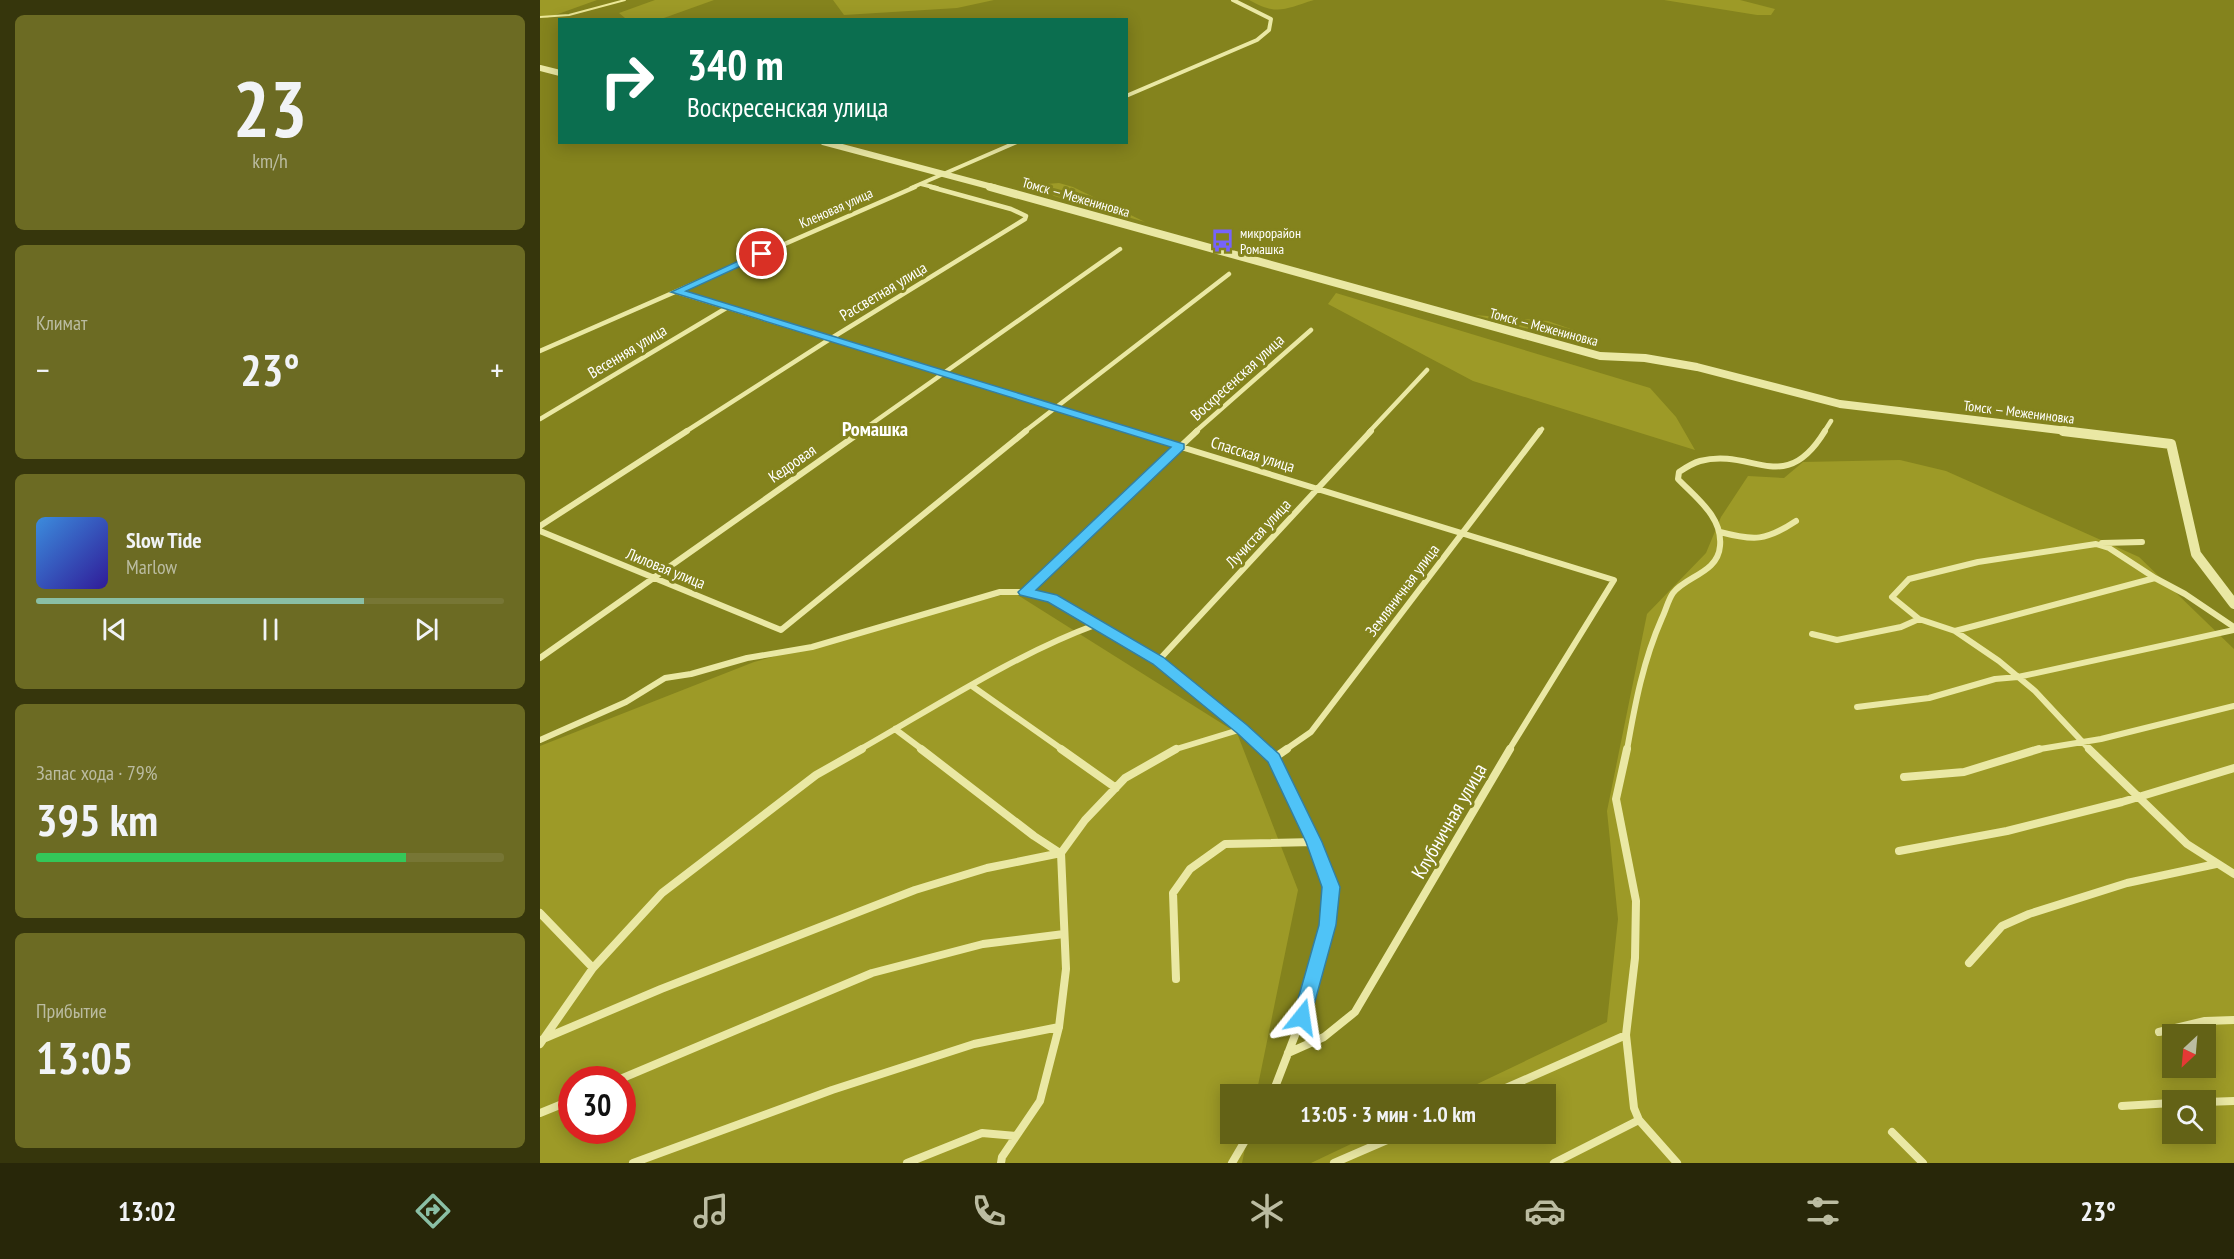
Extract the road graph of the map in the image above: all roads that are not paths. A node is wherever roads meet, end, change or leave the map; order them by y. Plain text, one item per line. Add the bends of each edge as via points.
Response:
1 (1233, 0) edge
2 (540, 68) edge
3 (558, 72) edge
4 (1128, 95) edge
5 (831, 144) edge
6 (1012, 144) edge
7 (944, 174) junction
8 (921, 184) junction
9 (1119, 249) dead end
10 (1229, 274) dead end
11 (677, 292) junction
12 (728, 308) junction
13 (1311, 330) dead end
14 (830, 339) junction
15 (540, 351) edge
16 (1427, 370) dead end
17 (943, 373) junction
18 (1054, 408) junction
19 (540, 419) edge
20 (1831, 421) dead end
21 (1542, 429) dead end
22 (1180, 446) junction
23 (1317, 488) junction
24 (1796, 521) dead end
25 (540, 526) edge
26 (540, 531) edge
27 (1720, 532) junction
28 (1462, 533) junction
29 (2142, 542) dead end
30 (2096, 544) junction
31 (653, 577) junction
32 (2154, 578) junction
33 (1614, 580) joint
34 (1025, 592) junction
35 (2234, 604) edge
36 (1919, 619) junction
37 (1095, 625) junction
38 (2234, 628) edge
39 (1955, 632) junction
40 (1812, 634) dead end
41 (540, 658) edge
42 (1158, 661) junction
43 (2018, 677) junction
44 (972, 686) junction
45 (2234, 706) edge
46 (1857, 707) dead end
47 (895, 729) junction
48 (1242, 729) junction
49 (540, 740) edge
50 (2083, 743) junction
51 (1274, 758) junction
52 (2234, 768) edge
53 (1904, 777) dead end
54 (1116, 788) junction
55 (2137, 798) junction
56 (1314, 842) junction
57 (1899, 851) dead end
58 (1061, 853) junction
59 (2216, 864) junction
60 (2234, 874) edge
61 (540, 913) edge
62 (1064, 934) junction
63 (1969, 963) dead end
64 (592, 968) junction
65 (1176, 979) dead end
66 (2234, 1020) edge
67 (1059, 1027) junction
68 (2159, 1032) dead end
69 (1626, 1035) junction
70 (541, 1041) edge
71 (1288, 1053) junction
72 (636, 1072) edge
73 (1276, 1084) edge
74 (1515, 1084) edge
75 (2234, 1101) edge
76 (2216, 1102) edge
77 (2162, 1104) edge
78 (558, 1106) edge
79 (2122, 1106) dead end
80 (540, 1113) edge
81 (1639, 1120) junction
82 (1892, 1132) dead end
83 (1016, 1136) junction
84 (1243, 1144) edge
85 (1378, 1144) edge
86 (633, 1163) edge
87 (907, 1163) edge
88 (1001, 1163) edge
89 (1232, 1163) edge
90 (1334, 1163) edge
91 (1554, 1163) edge
92 (1677, 1163) edge
93 (1923, 1163) edge

1 - 4 street via 1271,20 1269,30 1257,40
2 - 3 street
5 - 7 street, Томск — Межениновка
6 - 7 street, Кленовая улица
7 - 8 street, Кленовая улица
7 - 35 street, Томск — Межениновка via 1600,356 1645,358 1697,367 1840,404 2171,444 2196,554
8 - 11 street, Кленовая улица
8 - 14 street, Рассветная улица via 1011,208 1026,216
9 - 17 street, Кедровая
10 - 18 street
11 - 12 street, Спасская улица
11 - 15 street, Кленовая улица
12 - 14 street, Спасская улица
12 - 19 street, Весенняя улица
13 - 22 street, Воскресенская улица
14 - 17 street, Спасская улица
14 - 25 street, Рассветная улица
16 - 23 street, Лучистая улица
17 - 18 street, Спасская улица
17 - 31 street, Кедровая
18 - 22 street, Спасская улица
18 - 31 street, Лиловая улица via 781,630
20 - 27 street via 1814,451 1788,465 1765,468 1713,459 1692,463 1680,472 1678,479 1713,516
21 - 28 street, Земляничная улица
22 - 23 street, Спасская улица
22 - 34 street, Воскресенская улица
23 - 28 street, Спасская улица
23 - 42 street, Лучистая улица
24 - 27 street via 1767,539
26 - 31 street, Лиловая улица
27 - 69 street via 1720,549 1707,570 1674,592 1653,636 1638,684 1616,799 1636,901 1635,958
28 - 33 street, Спасская улица
28 - 51 street, Земляничная улица via 1311,732
29 - 30 street
30 - 32 street via 2109,548
30 - 36 street via 1978,562 1909,579 1892,597
31 - 41 street, Кедровая
32 - 38 street via 2186,594
32 - 39 street
33 - 71 street, Клубничная улица via 1355,1012 1312,1045
34 - 37 street via 1052,598
34 - 49 street via 1000,592 812,647 665,678 626,702
36 - 39 street
36 - 40 street via 1901,627 1837,640
37 - 42 street
37 - 44 street via 1068,635
38 - 43 street
39 - 43 street
42 - 48 street
43 - 46 street via 1995,679 1929,698
43 - 50 street
44 - 47 street
44 - 54 street
45 - 50 street
47 - 58 street
47 - 64 street via 816,775 662,894
48 - 51 street
48 - 54 street via 1176,749 1125,778
50 - 53 street via 2041,748 1964,772
50 - 55 street
51 - 56 street
52 - 55 street
54 - 58 street
55 - 57 street via 2007,831
55 - 59 street via 2187,844
56 - 65 street via 1225,844 1190,868 1173,893
56 - 71 street via 1331,887 1327,925
58 - 62 street
58 - 70 street via 987,868 915,890
59 - 60 street
59 - 63 street via 2127,883 2028,914 2002,926
61 - 64 street
62 - 67 street via 1066,969
62 - 72 street via 983,944 872,973
64 - 70 street
66 - 68 street via 2205,1021
67 - 83 street via 1040,1101
67 - 86 street via 963,1047
69 - 74 street
69 - 81 street via 1634,1108
71 - 73 street
75 - 76 street
77 - 79 street
78 - 80 street
81 - 91 street
81 - 92 street
82 - 93 street
83 - 87 street via 982,1133
83 - 88 street
84 - 89 street
85 - 90 street

